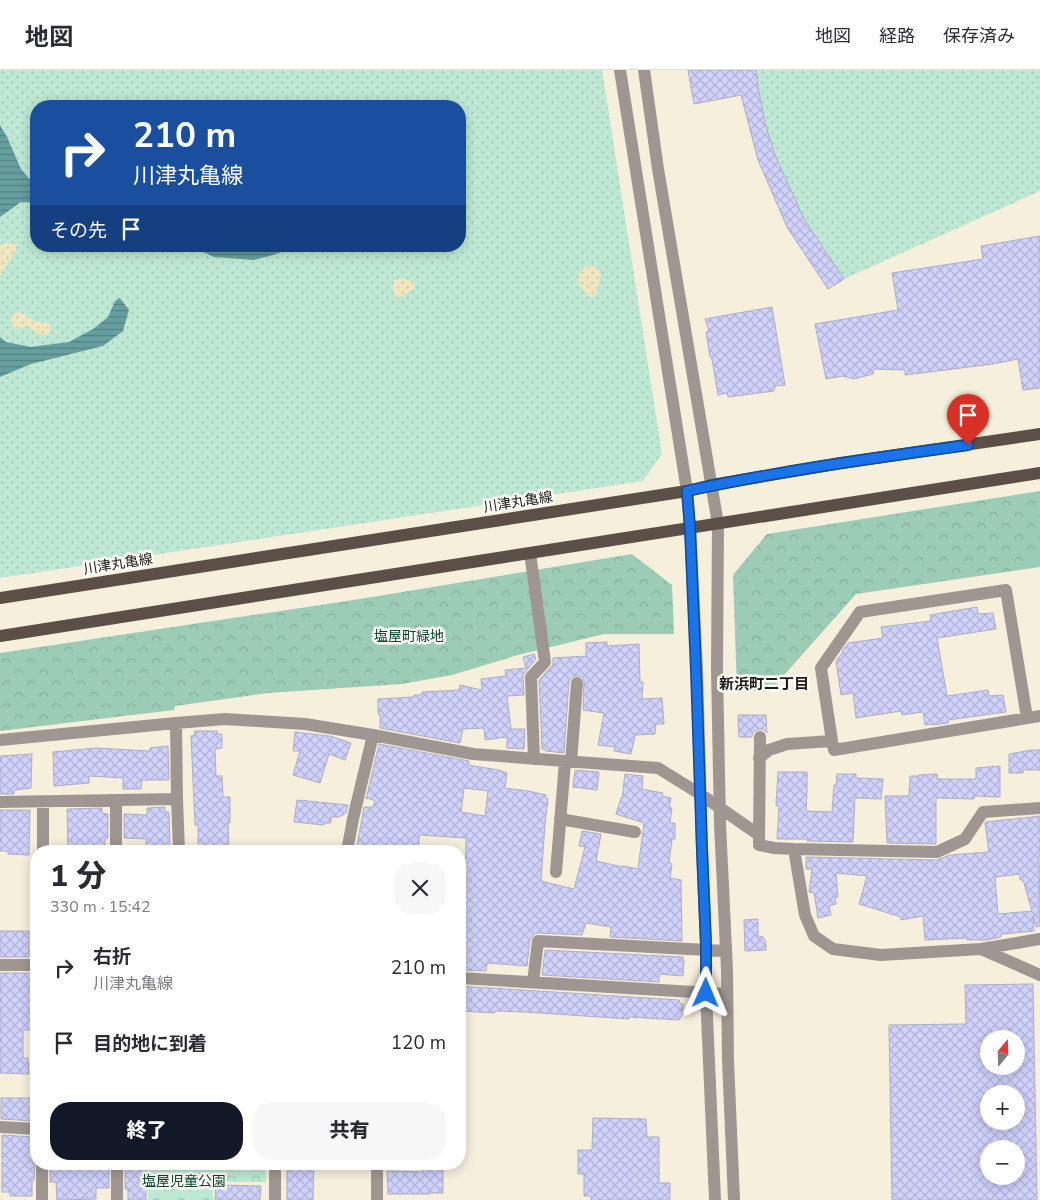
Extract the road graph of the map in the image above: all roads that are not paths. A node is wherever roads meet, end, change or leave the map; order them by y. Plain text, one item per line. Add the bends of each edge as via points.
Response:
1 (620, 70) edge
2 (644, 70) edge
3 (1040, 434) edge
4 (1040, 473) edge
5 (712, 485) junction
6 (687, 491) junction
7 (718, 524) junction
8 (690, 528) junction
9 (530, 553) junction
10 (0, 598) edge
11 (0, 636) edge
12 (577, 683) dead end
13 (1040, 716) edge
14 (1027, 718) junction
15 (176, 723) junction
16 (373, 735) junction
17 (760, 736) dead end
18 (0, 740) edge
19 (832, 741) junction
20 (759, 758) junction
21 (534, 759) junction
22 (568, 762) junction
23 (700, 794) junction
24 (177, 799) junction
25 (116, 801) junction
26 (0, 802) edge
27 (43, 802) junction
28 (720, 808) junction
29 (1040, 808) edge
30 (560, 819) junction
31 (635, 832) dead end
32 (759, 835) junction
33 (43, 845) edge
34 (116, 845) edge
35 (179, 845) edge
36 (348, 845) edge
37 (794, 849) junction
38 (556, 872) dead end
39 (1040, 939) edge
40 (981, 949) junction
41 (706, 950) junction
42 (726, 952) junction
43 (0, 965) edge
44 (30, 965) edge
45 (1040, 974) edge
46 (466, 978) edge
47 (533, 982) junction
48 (706, 993) junction
49 (727, 994) junction
50 (0, 1127) edge
51 (30, 1128) edge
52 (42, 1170) edge
53 (117, 1170) edge
54 (275, 1170) edge
55 (377, 1170) edge
56 (42, 1200) edge
57 (117, 1200) edge
58 (275, 1200) edge
59 (378, 1200) edge
60 (715, 1200) edge
61 (734, 1200) edge

1 - 6 street
2 - 5 street
3 - 5 main road, 川津丸亀線
4 - 7 main road
5 - 6 main road, 川津丸亀線
5 - 7 street
6 - 8 street
6 - 10 main road, 川津丸亀線
7 - 8 main road
7 - 28 street
8 - 9 main road
8 - 23 street
9 - 11 main road
9 - 21 street via 545,662 532,677
12 - 22 street
13 - 14 street
14 - 19 street via 834,750
14 - 19 street via 1006,590 860,612 821,668
15 - 16 street via 243,720 305,724
15 - 18 street
15 - 24 street
16 - 21 street via 473,754
16 - 36 street
17 - 20 street
19 - 20 street via 787,744 769,750
20 - 32 street
21 - 22 street
22 - 23 street via 658,768
22 - 30 street
23 - 28 street
23 - 41 street
24 - 25 street
24 - 35 street
25 - 27 street
25 - 34 street
26 - 27 street
27 - 33 street
28 - 32 street
28 - 42 street
29 - 37 street via 983,812 965,839 937,852
30 - 31 street
30 - 38 street
32 - 37 street via 758,845
37 - 40 street via 805,914 814,936 833,949 881,955
39 - 40 street
40 - 45 street
41 - 42 street
41 - 47 street via 538,941
41 - 48 street
42 - 49 street
43 - 44 street
46 - 47 street
47 - 48 street
48 - 49 street
48 - 60 street
49 - 61 street
50 - 51 street
52 - 56 street
53 - 57 street
54 - 58 street
55 - 59 street

